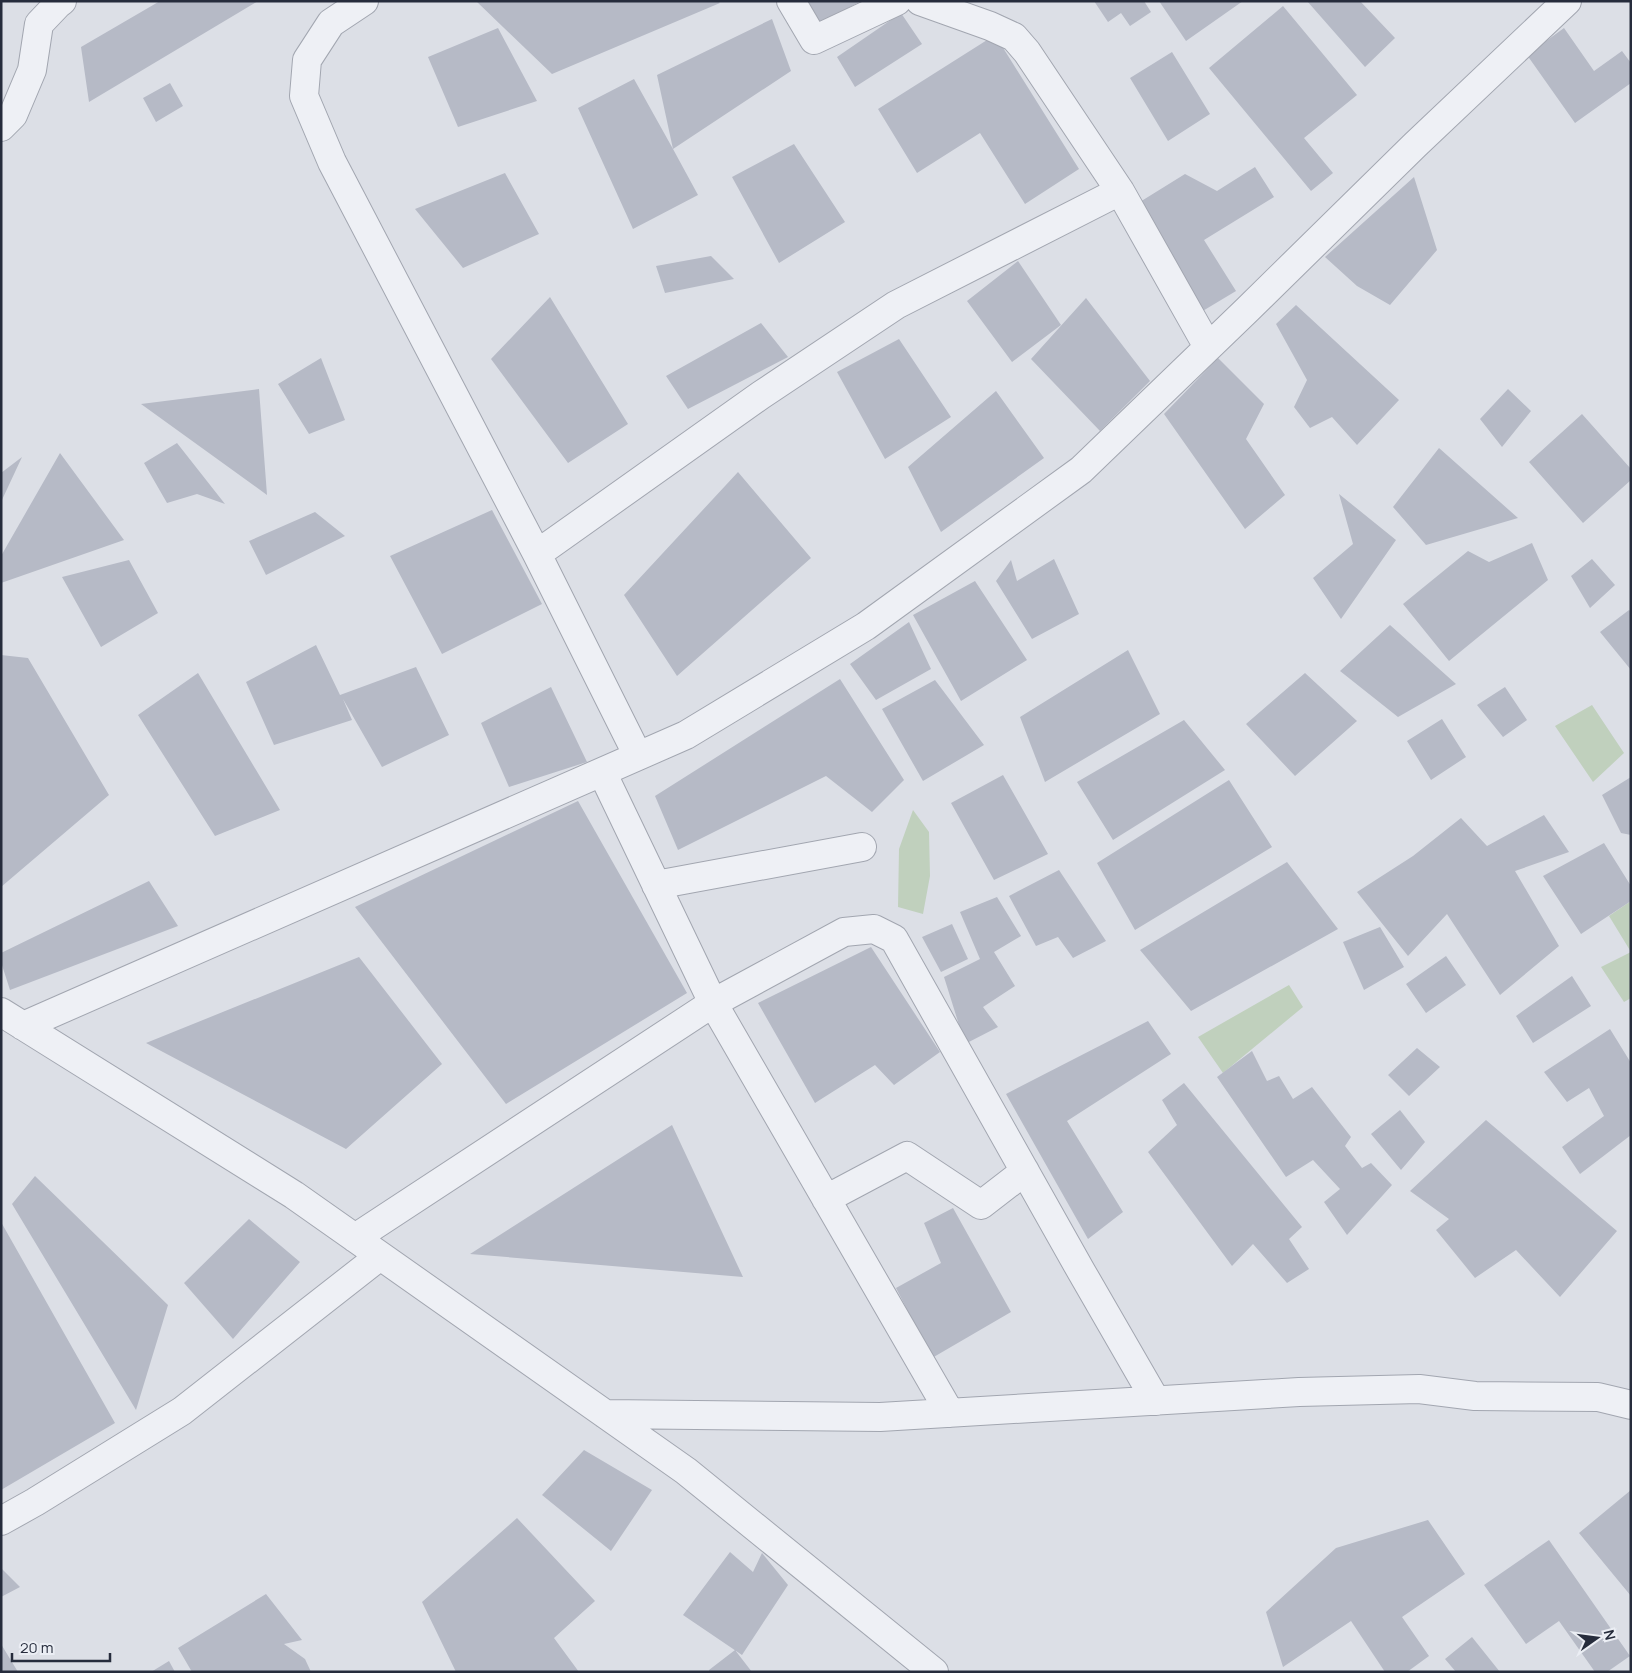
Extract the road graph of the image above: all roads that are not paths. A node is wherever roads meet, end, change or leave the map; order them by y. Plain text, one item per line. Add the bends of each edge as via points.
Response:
1 (62, 1) edge
2 (364, 1) edge
3 (790, 1) edge
4 (897, 1) edge
5 (920, 1) edge
6 (1567, 1) edge
7 (1, 127) edge
8 (1120, 191) junction
9 (1208, 347) junction
10 (537, 554) junction
11 (638, 756) junction
12 (602, 772) junction
13 (862, 847) dead end
14 (656, 885) junction
15 (713, 1003) junction
16 (12, 1019) edge
17 (1026, 1172) junction
18 (826, 1199) junction
19 (355, 1238) junction
20 (380, 1256) junction
21 (1156, 1401) junction
22 (1631, 1404) edge
23 (950, 1413) junction
24 (605, 1414) junction
25 (1, 1521) edge
26 (934, 1672) edge

1 - 7 street via 39,24 32,70 13,115
2 - 10 street via 331,23 307,60 304,96 337,171
3 - 4 street via 814,40
5 - 8 street via 1014,37
6 - 9 street
8 - 9 street
8 - 10 street via 896,304 762,394
9 - 11 street via 1081,470 866,626 686,735
10 - 11 street
11 - 12 street
12 - 14 street
12 - 16 street
13 - 14 street
14 - 15 street
15 - 17 street via 844,932 874,929 894,939
15 - 18 street
15 - 19 street
16 - 19 street via 294,1195
17 - 18 street via 981,1205 907,1156
17 - 21 street
18 - 23 street
19 - 20 street
20 - 24 street
20 - 25 street via 182,1411
21 - 22 street via 1299,1392 1419,1390 1476,1396 1598,1398
21 - 23 street
23 - 24 street via 880,1417
24 - 26 street via 686,1471

